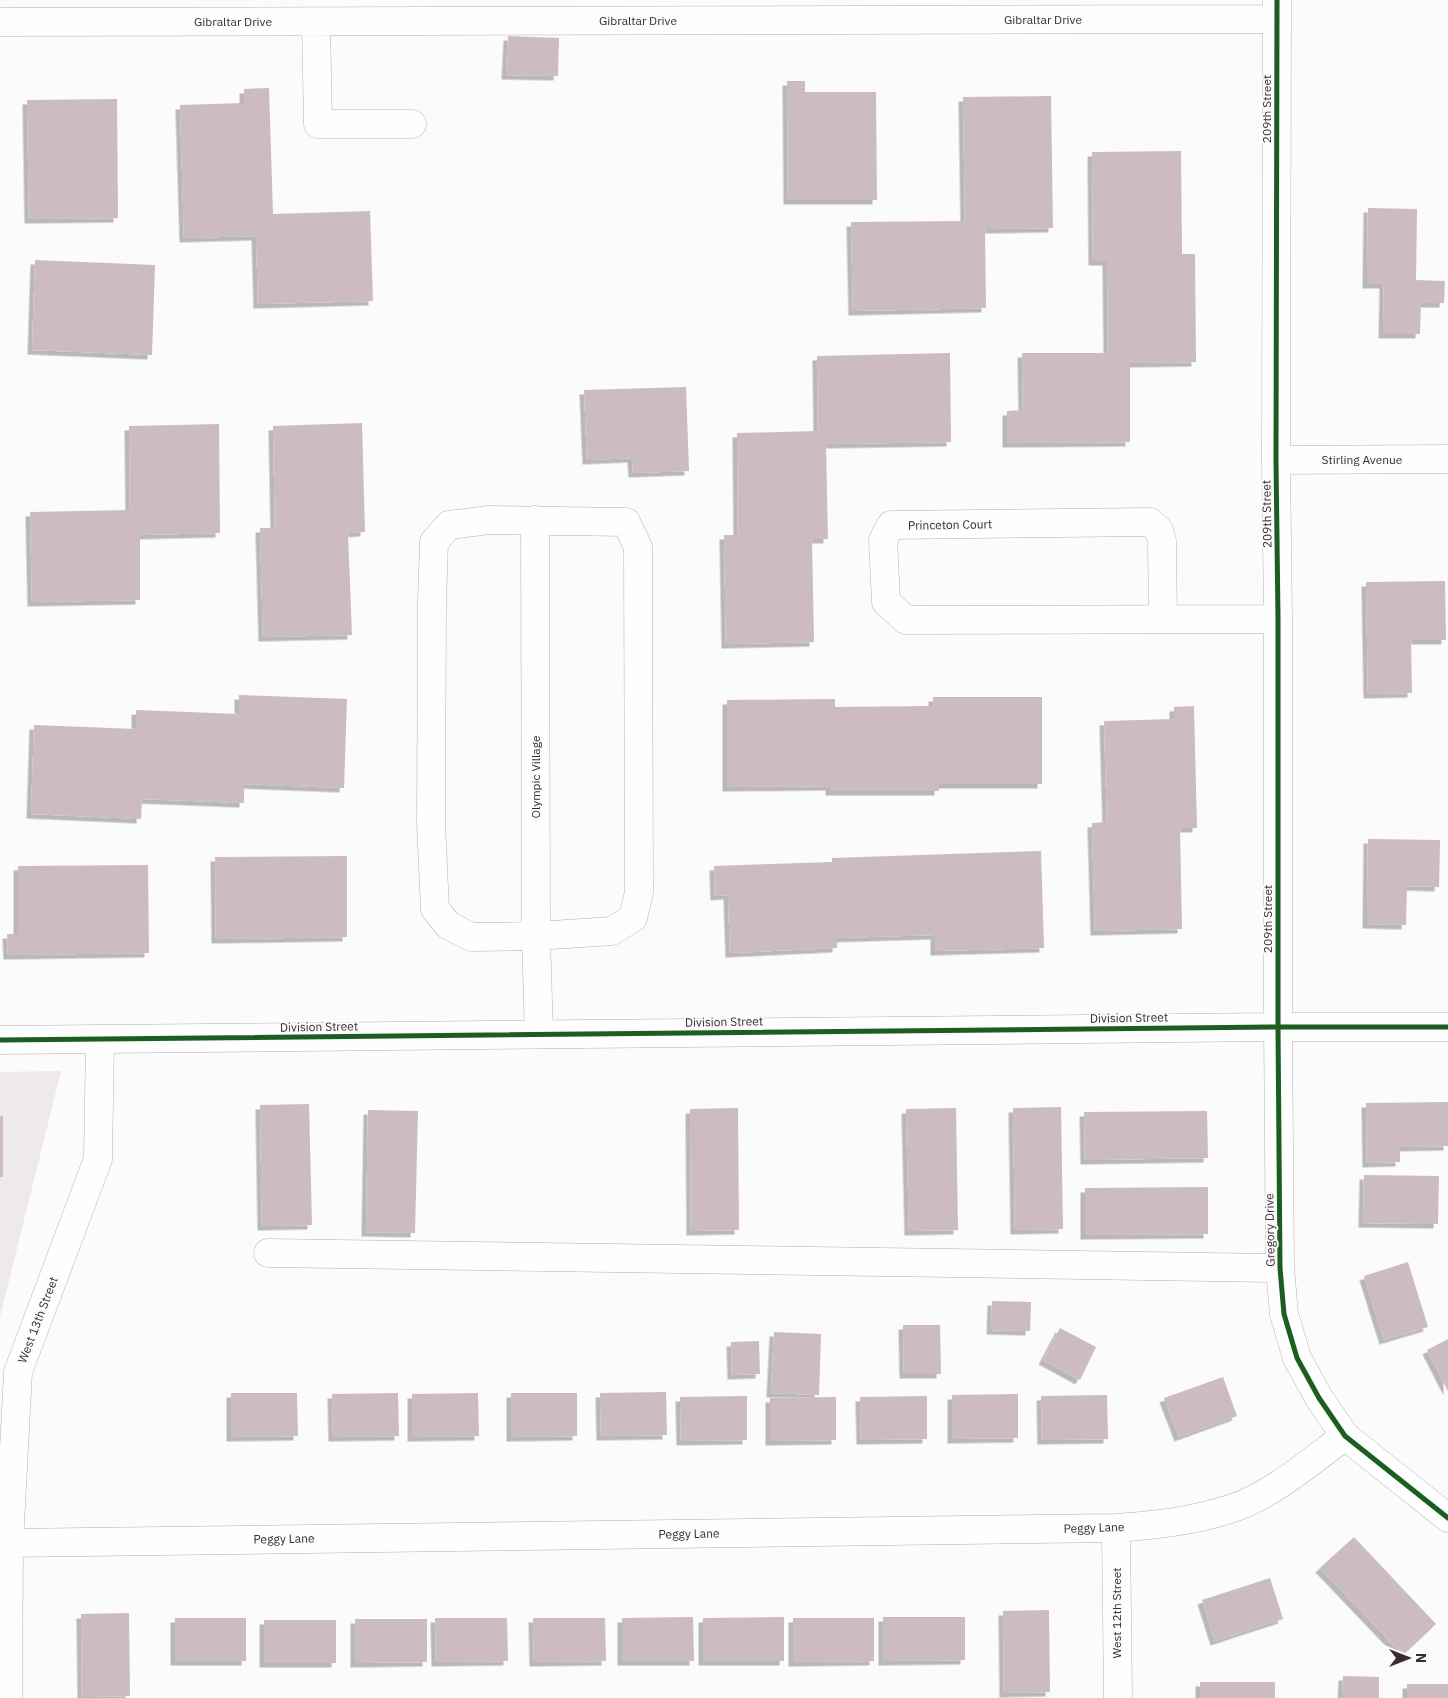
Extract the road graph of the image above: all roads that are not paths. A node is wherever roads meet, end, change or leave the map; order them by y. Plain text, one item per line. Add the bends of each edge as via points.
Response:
1 (1277, 10) edge
2 (0, 22) edge
3 (316, 22) junction
4 (412, 124) dead end
5 (1276, 460) junction
6 (1448, 460) edge
7 (535, 520) junction
8 (1163, 619) junction
9 (1278, 619) junction
10 (536, 936) junction
11 (1278, 1027) junction
12 (1448, 1027) edge
13 (539, 1034) junction
14 (100, 1039) junction
15 (0, 1040) edge
16 (268, 1253) dead end
17 (1280, 1268) junction
18 (1345, 1436) junction
19 (1448, 1518) edge
20 (1116, 1528) junction
21 (9, 1543) junction
22 (8, 1698) edge
23 (1118, 1698) edge

1 - 3 street, Gibraltar Drive
1 - 5 street, 209th Street
2 - 3 street, Gibraltar Drive
3 - 4 street via 318,124
5 - 6 street, Stirling Avenue
5 - 9 street, 209th Street
7 - 10 street, Olympic Village
7 - 10 street via 488,520 449,525 434,542 431,824 435,909 448,925 470,936
7 - 10 street via 626,522 638,547 639,779 639,892 633,918 612,931
8 - 8 street, Princeton Court via 906,620 886,602 883,540 891,525 1150,522 1159,530 1162,541
8 - 9 street, Princeton Court
9 - 11 street, 209th Street
10 - 13 street, Olympic Village
11 - 12 street, Division Street
11 - 13 street, Division Street
11 - 17 street, Gregory Drive
13 - 14 street, Division Street
14 - 15 street, Division Street
14 - 21 street, West 13th Street via 98,1159 18,1372
16 - 17 street
17 - 18 street, Gregory Drive via 1284,1314 1298,1358 1319,1398
18 - 19 street, Gregory Drive
18 - 20 street, Peggy Lane via 1261,1495 1234,1508 1177,1523
20 - 21 street, Peggy Lane
20 - 23 street, West 12th Street
21 - 22 street, West 13th Street

